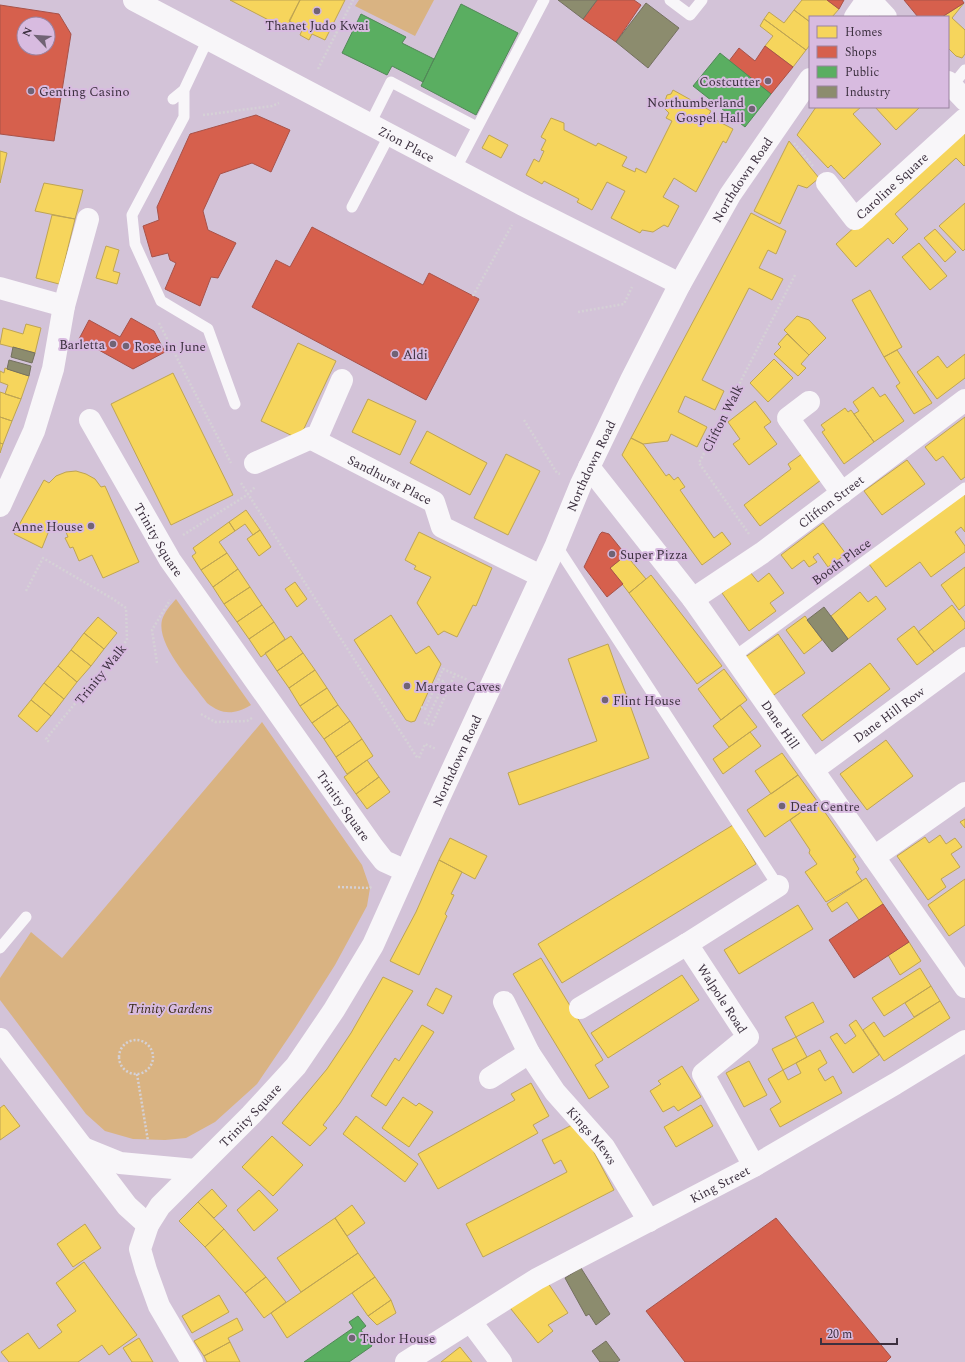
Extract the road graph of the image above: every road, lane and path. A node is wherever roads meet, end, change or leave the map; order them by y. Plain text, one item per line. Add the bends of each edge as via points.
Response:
1 (134, 0) edge
2 (353, 0) edge
3 (544, 0) edge
4 (670, 0) edge
5 (702, 0) edge
6 (868, 0) edge
7 (855, 16) edge
8 (885, 16) edge
9 (208, 39) junction
10 (809, 80) edge
11 (184, 90) junction
12 (307, 90) junction
13 (172, 99) dead end
14 (184, 117) junction
15 (965, 119) edge
16 (370, 124) junction
17 (778, 124) junction
18 (477, 127) junction
19 (390, 134) junction
20 (455, 170) junction
21 (827, 183) joint
22 (522, 205) junction
23 (352, 207) dead end
24 (88, 219) dead end
25 (794, 275) dead end
26 (634, 283) dead end
27 (680, 284) junction
28 (0, 288) edge
29 (473, 296) dead end
30 (64, 306) junction
31 (578, 312) dead end
32 (158, 321) dead end
33 (342, 380) dead end
34 (965, 400) edge
35 (809, 402) dead end
36 (235, 404) dead end
37 (90, 420) dead end
38 (524, 420) dead end
39 (310, 438) junction
40 (255, 463) dead end
41 (233, 467) dead end
42 (585, 476) junction
43 (240, 481) dead end
44 (965, 488) edge
45 (842, 494) junction
46 (247, 495) junction
47 (0, 506) edge
48 (556, 545) junction
49 (164, 547) junction
50 (762, 553) junction
51 (540, 576) junction
52 (187, 583) junction
53 (26, 591) dead end
54 (693, 599) junction
55 (734, 657) junction
56 (965, 658) edge
57 (158, 663) dead end
58 (438, 680) junction
59 (273, 706) junction
60 (421, 707) dead end
61 (201, 714) dead end
62 (50, 742) dead end
63 (425, 744) dead end
64 (813, 770) junction
65 (965, 793) edge
66 (874, 857) junction
67 (384, 861) junction
68 (406, 871) junction
69 (338, 886) dead end
70 (778, 886) joint
71 (26, 917) dead end
72 (687, 944) junction
73 (0, 948) edge
74 (965, 987) edge
75 (504, 1002) dead end
76 (580, 1008) dead end
77 (0, 1039) edge
78 (965, 1041) edge
79 (529, 1053) junction
80 (136, 1074) junction
81 (490, 1078) dead end
82 (146, 1131) dead end
83 (83, 1148) junction
84 (754, 1166) junction
85 (195, 1170) junction
86 (649, 1222) junction
87 (148, 1225) junction
88 (471, 1322) junction
89 (192, 1362) edge
90 (406, 1362) edge
91 (501, 1362) edge

1 - 9 street, Zion Place
2 - 12 path
3 - 18 lane
4 - 5 lane via 690,15
6 - 7 street
6 - 8 street
9 - 11 lane
9 - 12 street, Zion Place
10 - 17 street, Northdown Road
11 - 13 lane
11 - 14 lane
12 - 14 path via 272,106
12 - 16 street, Zion Place
14 - 36 lane via 132,215 135,244 161,301 208,329
15 - 21 street, Caroline Square via 855,219
16 - 18 lane via 391,82
16 - 19 street, Zion Place
17 - 21 path
17 - 27 street, Northdown Road via 730,195
18 - 20 lane
19 - 20 street, Zion Place
19 - 23 lane
20 - 22 street, Zion Place
22 - 27 street, Zion Place
22 - 29 path
24 - 30 street
25 - 50 path, Clifton Walk via 699,463
26 - 31 path via 624,304
27 - 42 street, Northdown Road
28 - 30 street
30 - 47 street via 53,369 34,431
32 - 41 path
33 - 39 street via 318,435
34 - 45 street, Clifton Street
35 - 45 street via 788,418
37 - 49 street, Trinity Square
38 - 42 path via 557,472
39 - 40 street
39 - 51 street, Sandhurst Place via 434,502 442,527
42 - 48 street, Northdown Road
42 - 54 street, Dane Hill
43 - 46 path
44 - 55 lane, Booth Place
45 - 50 street, Clifton Street
46 - 49 path
46 - 63 path via 418,758
48 - 51 street, Northdown Road
48 - 70 lane
49 - 52 street, Trinity Square
50 - 54 street, Clifton Street
51 - 68 street, Northdown Road
52 - 57 path via 172,595 152,630
52 - 59 street, Trinity Square
53 - 62 path, Trinity Walk via 43,558 126,608 127,640 46,739
54 - 55 street, Dane Hill
55 - 64 street, Dane Hill
56 - 64 street, Dane Hill Row
58 - 58 path via 443,669 455,674 432,725 425,723 445,682
58 - 60 path via 425,709
59 - 61 path via 247,721 216,722
59 - 67 street, Trinity Square
64 - 66 street, Dane Hill
65 - 66 street
66 - 74 street, Dane Hill
67 - 68 street, Trinity Square
67 - 69 path via 370,888
68 - 85 street, Trinity Square via 374,945 296,1066
70 - 72 street
71 - 73 lane
72 - 76 street
72 - 84 street, Walpole Road via 748,1037 703,1074
75 - 79 street, Kings Mews
77 - 83 street
78 - 84 street, King Street
79 - 81 street
79 - 86 street, Kings Mews via 555,1092 604,1147
80 - 80 path via 126,1071 119,1061 124,1045 134,1040 149,1045 154,1056 151,1067
80 - 82 path
83 - 85 street via 120,1163
83 - 87 street via 127,1206
84 - 86 street, King Street
85 - 87 street, Trinity Square via 160,1206
86 - 88 street, King Street via 537,1279
87 - 89 street, Trinity Square via 140,1249 146,1270 159,1306
88 - 90 street, King Street
88 - 91 street

